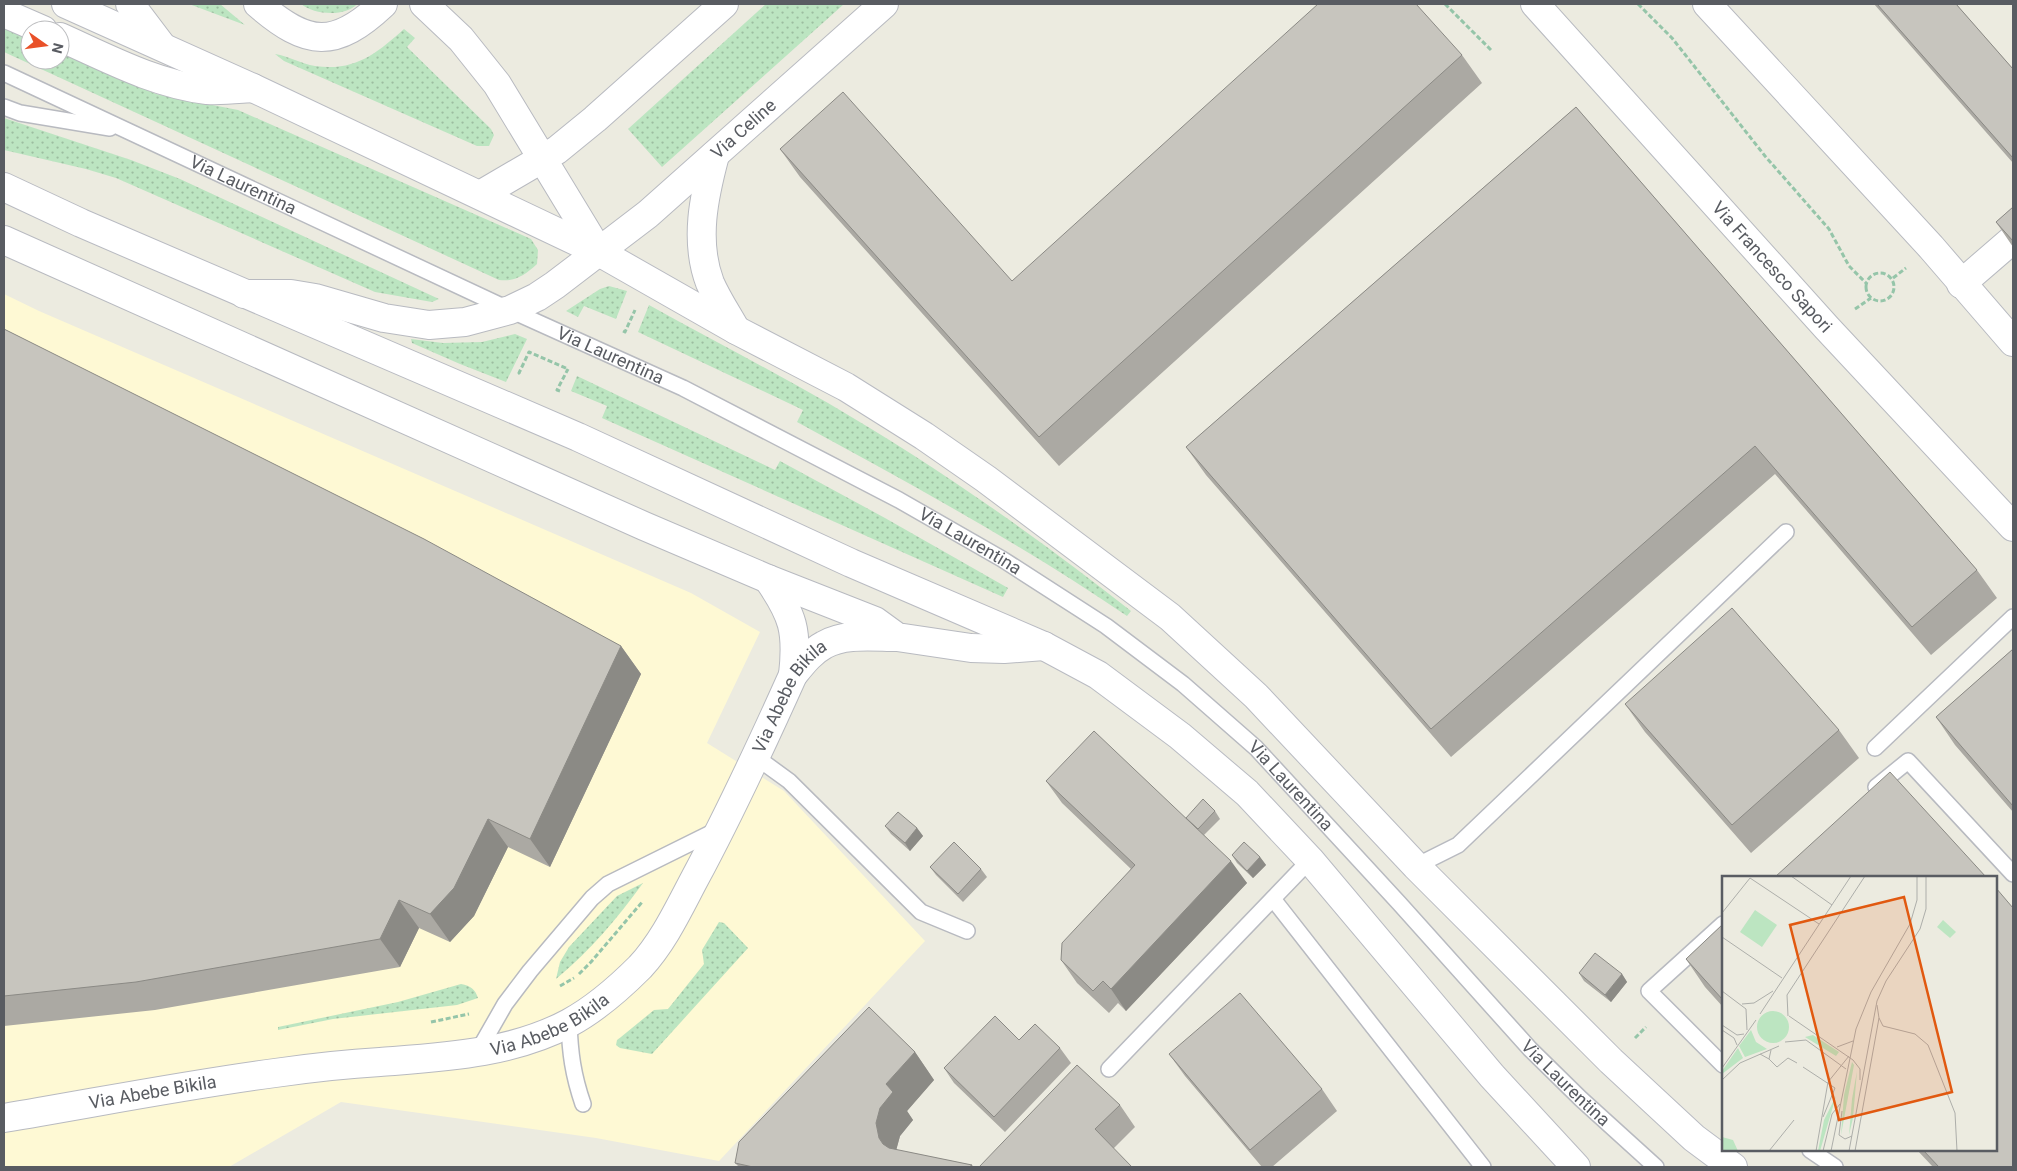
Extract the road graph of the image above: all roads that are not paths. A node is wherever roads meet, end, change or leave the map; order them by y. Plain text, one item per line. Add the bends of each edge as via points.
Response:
1 (66, 4) edge
2 (130, 4) edge
3 (258, 4) edge
4 (383, 4) edge
5 (424, 4) edge
6 (724, 4) edge
7 (884, 4) edge
8 (1535, 4) edge
9 (1707, 4) edge
10 (4, 13) edge
11 (20, 20) edge
12 (70, 41) edge
13 (161, 45) junction
14 (4, 73) edge
15 (253, 88) junction
16 (4, 107) edge
17 (131, 132) junction
18 (715, 155) junction
19 (544, 159) junction
20 (4, 187) edge
21 (480, 195) junction
22 (2013, 238) edge
23 (4, 240) edge
24 (600, 252) junction
25 (1961, 284) junction
26 (244, 294) junction
27 (510, 310) junction
28 (736, 330) junction
29 (2013, 342) edge
30 (2013, 527) edge
31 (1786, 532) dead end
32 (768, 579) junction
33 (2013, 617) edge
34 (897, 637) junction
35 (1044, 646) junction
36 (793, 675) junction
37 (1875, 748) dead end
38 (756, 757) junction
39 (1867, 795) edge
40 (722, 827) junction
41 (1310, 860) junction
42 (1416, 866) junction
43 (2013, 874) edge
44 (1273, 899) junction
45 (1722, 925) edge
46 (967, 931) dead end
47 (569, 1023) junction
48 (477, 1053) junction
49 (1722, 1064) edge
50 (1109, 1069) dead end
51 (583, 1104) dead end
52 (4, 1118) edge
53 (1811, 1151) edge
54 (1483, 1167) edge
55 (1576, 1167) edge
56 (1656, 1167) edge
57 (1733, 1167) edge
58 (1835, 1167) edge

1 - 13 street
2 - 13 street
3 - 4 street via 283,24 315,37 328,37 356,27
5 - 19 street via 481,63
6 - 19 street via 595,119
7 - 18 street, Via Celine
8 - 30 street, Via Francesco Sapori via 1827,328
9 - 25 street via 1931,247
10 - 11 street
12 - 15 street via 177,84 208,90
13 - 15 street
14 - 17 lane, Via Laurentina
15 - 21 street
16 - 17 lane, Via Laurentina
17 - 27 lane, Via Laurentina
18 - 24 street, Via Celine
18 - 28 street via 705,200 703,251 710,282
19 - 21 street
19 - 24 street
20 - 26 street, Via Laurentina
21 - 24 street
22 - 25 street
23 - 32 street
24 - 27 street, Via Celine via 536,297
24 - 28 street
25 - 29 street
26 - 27 street, Via Celine via 291,294 315,298 384,318 428,325 465,322
26 - 35 street, Via Laurentina via 578,437
27 - 56 lane, Via Laurentina via 683,388 899,500 1002,558 1106,626 1157,664 1256,748 1530,1049
28 - 42 street via 846,387 924,436 1135,589 1256,696
31 - 42 lane via 1458,845
32 - 34 street via 875,621
32 - 36 street via 789,613 795,633
33 - 37 lane
34 - 35 street via 971,648
34 - 36 street, Via Abebe Bikila via 851,638 824,644
35 - 41 street, Via Laurentina via 1098,675 1192,745 1247,793
36 - 38 street, Via Abebe Bikila
38 - 40 street, Via Abebe Bikila
38 - 46 lane via 789,781 921,912
39 - 43 lane via 1908,761
40 - 47 street, Via Abebe Bikila via 653,951 627,979
40 - 48 lane via 608,884 592,898 505,1004
41 - 44 lane
41 - 55 street, Via Laurentina via 1492,1076
42 - 57 street via 1611,1061 1688,1132
44 - 50 lane
44 - 54 lane
45 - 49 lane via 1649,991
47 - 48 street, Via Abebe Bikila via 514,1044
47 - 51 lane via 571,1064
48 - 52 street, Via Abebe Bikila via 274,1073
53 - 58 lane

